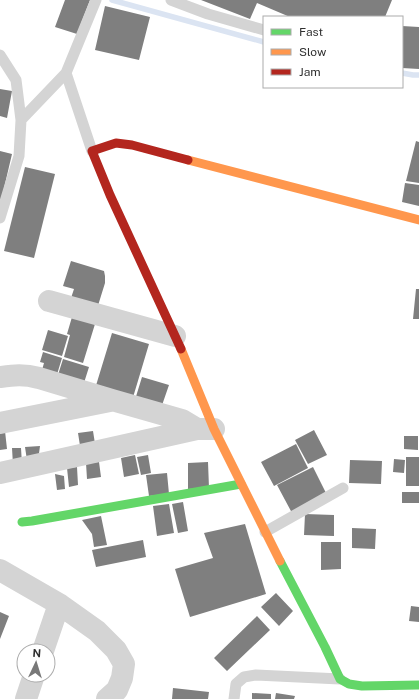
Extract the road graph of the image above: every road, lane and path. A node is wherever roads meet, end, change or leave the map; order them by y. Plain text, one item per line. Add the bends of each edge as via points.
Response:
1 (96, 0) edge
2 (171, 0) edge
3 (263, 30) edge
4 (0, 55) edge
5 (66, 73) junction
6 (21, 120) junction
7 (92, 151) junction
8 (0, 218) edge
9 (419, 220) edge
10 (49, 300) dead end
11 (176, 336) junction
12 (0, 377) edge
13 (112, 400) junction
14 (0, 423) edge
15 (206, 429) junction
16 (0, 473) edge
17 (241, 484) junction
18 (343, 488) dead end
19 (22, 522) dead end
20 (265, 532) junction
21 (0, 570) edge
22 (59, 604) junction
23 (46, 643) edge
24 (340, 679) junction
25 (31, 683) edge
26 (419, 685) edge
27 (26, 699) edge
28 (107, 699) edge
29 (234, 699) edge

1 - 5 lane
2 - 3 lane
4 - 6 lane via 16,80
5 - 6 lane
5 - 7 lane
6 - 8 lane via 19,156
7 - 9 street via 116,143 132,145
7 - 11 street
10 - 11 street
11 - 15 street
12 - 13 street via 28,375
13 - 14 street
13 - 15 street
15 - 16 street
15 - 17 street
17 - 19 street
17 - 20 street
18 - 20 lane
20 - 24 street
21 - 22 street
22 - 23 street
22 - 28 street via 97,631 116,650 124,664 117,690
24 - 26 street via 349,684 362,686
24 - 29 lane via 256,675 244,677 236,684
25 - 27 street

